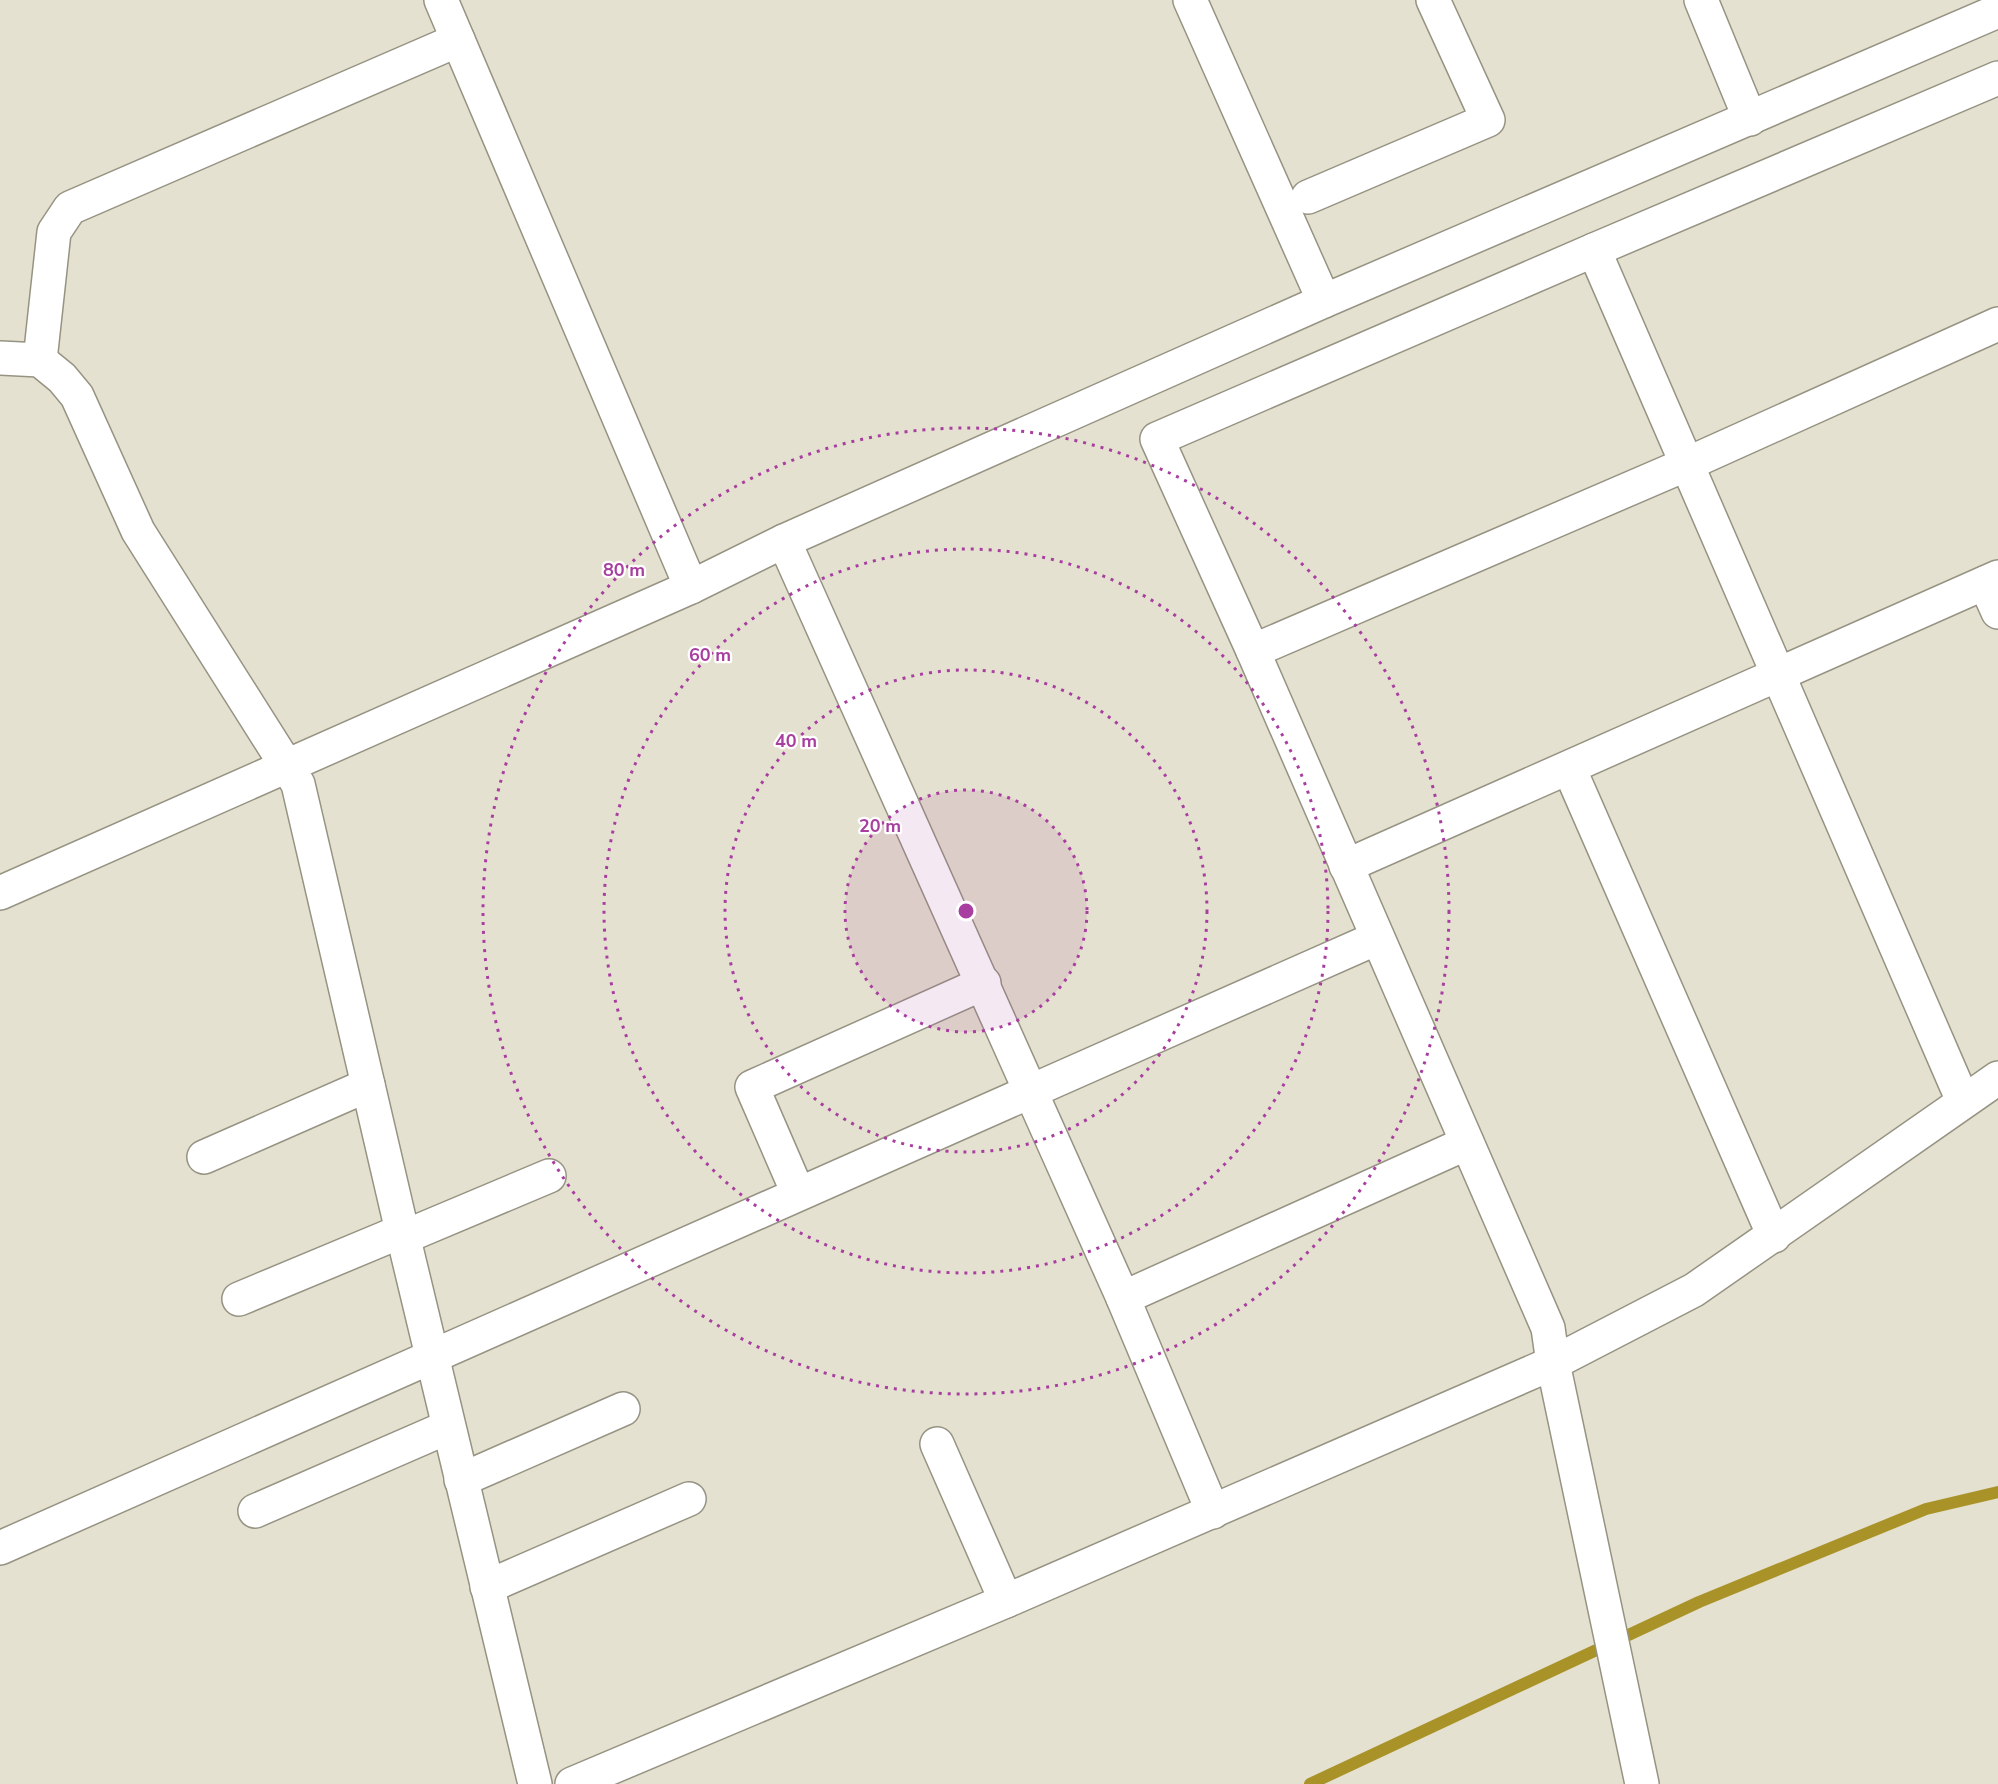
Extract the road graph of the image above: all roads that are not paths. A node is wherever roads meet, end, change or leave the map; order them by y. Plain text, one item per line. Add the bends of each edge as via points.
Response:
1 (441, 0) edge
2 (1191, 0) edge
3 (1433, 0) edge
4 (1701, 0) edge
5 (1998, 11) edge
6 (458, 39) junction
7 (1998, 78) edge
8 (1750, 119) junction
9 (1308, 197) dead end
10 (1594, 250) junction
11 (1324, 301) junction
12 (1998, 324) edge
13 (0, 358) edge
14 (40, 360) junction
15 (1687, 464) junction
16 (784, 541) junction
17 (1992, 580) edge
18 (691, 586) junction
19 (1998, 612) edge
20 (1253, 651) junction
21 (1779, 675) junction
22 (286, 766) junction
23 (1569, 768) junction
24 (1346, 866) junction
25 (0, 893) edge
26 (1377, 938) junction
27 (984, 983) junction
28 (1998, 1078) edge
29 (368, 1085) junction
30 (1032, 1091) junction
31 (1963, 1101) junction
32 (1467, 1143) junction
33 (204, 1157) dead end
34 (549, 1176) dead end
35 (798, 1193) junction
36 (402, 1231) junction
37 (1774, 1236) junction
38 (1124, 1298) junction
39 (239, 1299) dead end
40 (432, 1357) junction
41 (1553, 1363) junction
42 (623, 1409) dead end
43 (448, 1427) junction
44 (937, 1444) dead end
45 (461, 1480) junction
46 (689, 1499) dead end
47 (255, 1511) dead end
48 (1213, 1512) junction
49 (0, 1548) edge
50 (487, 1587) junction
51 (1006, 1601) junction
52 (535, 1784) edge
53 (572, 1784) edge
54 (1642, 1784) edge

1 - 6 street
2 - 11 street
3 - 9 street via 1488,120
4 - 8 street
5 - 8 street
6 - 14 street via 70,208 54,232
6 - 18 street
7 - 10 street
8 - 11 street
10 - 15 street
10 - 20 street via 1157,439
11 - 16 street
12 - 15 street
13 - 14 street
14 - 22 street via 77,396 138,531
15 - 20 street
15 - 21 street
16 - 18 street
16 - 27 street
17 - 19 street
17 - 21 street
18 - 22 street
20 - 24 street
21 - 23 street
21 - 31 street
22 - 25 street
22 - 29 street via 298,784
23 - 24 street
23 - 37 street
24 - 26 street
26 - 30 street
26 - 32 street
27 - 30 street
27 - 35 street via 752,1087
28 - 31 street
29 - 33 street
29 - 36 street
30 - 35 street
30 - 38 street
31 - 37 street
32 - 38 street
32 - 41 street via 1548,1328
34 - 36 street via 416,1232
35 - 40 street
36 - 39 street
36 - 40 street
37 - 41 street via 1695,1290
38 - 48 street
40 - 43 street
40 - 49 street
41 - 48 street
41 - 54 street
42 - 45 street
43 - 45 street
43 - 47 street
44 - 51 street
45 - 50 street
46 - 50 street
48 - 51 street
50 - 52 street
51 - 53 street

